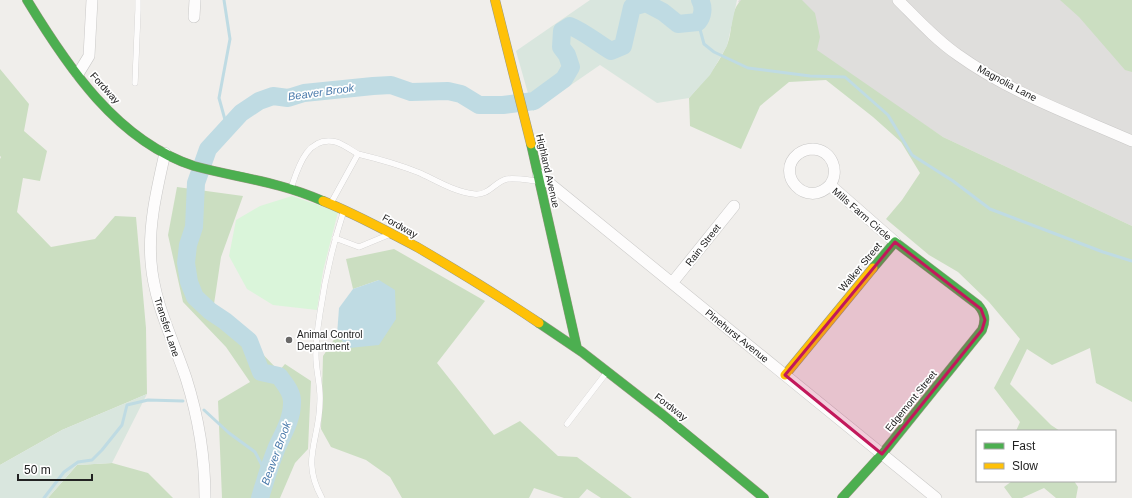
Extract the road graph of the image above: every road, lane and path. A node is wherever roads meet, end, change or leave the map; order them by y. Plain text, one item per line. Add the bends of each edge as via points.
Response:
1 (27, 0) edge
2 (92, 0) edge
3 (138, 0) edge
4 (195, 0) edge
5 (495, 0) edge
6 (898, 0) edge
7 (194, 17) dead end
8 (78, 74) junction
9 (135, 83) dead end
10 (1132, 141) edge
11 (165, 153) junction
12 (358, 154) junction
13 (539, 178) junction
14 (830, 186) junction
15 (290, 189) junction
16 (331, 203) junction
17 (734, 206) dead end
18 (344, 209) junction
19 (392, 233) junction
20 (335, 238) junction
21 (895, 242) junction
22 (672, 283) junction
23 (983, 312) joint
24 (577, 348) junction
25 (608, 372) junction
26 (784, 374) junction
27 (568, 424) dead end
28 (882, 454) junction
29 (205, 498) edge
30 (322, 498) edge
31 (764, 498) edge
32 (842, 498) edge
33 (936, 498) edge

1 - 8 street, Fordway via 60,52
2 - 8 street via 89,56
3 - 9 lane
4 - 7 street
5 - 13 street, Highland Avenue
6 - 10 street, Magnolia Lane via 945,45 984,73
8 - 11 street, Fordway via 129,128
11 - 15 street, Fordway via 193,165
11 - 29 street, Transfer Lane via 152,216 151,262 160,308 185,377 198,423 205,469
12 - 13 lane via 386,160 460,191 476,195 490,191 506,180
12 - 15 lane via 337,142 329,141 313,146 307,150
12 - 16 lane
13 - 22 street, Pinehurst Avenue
13 - 24 street, Highland Avenue
14 - 14 street, Mills Farm Circle via 835,170 828,156 810,149 796,157 790,171 798,189 816,194
14 - 21 street, Mills Farm Circle
15 - 16 street, Fordway
16 - 18 street, Fordway
17 - 22 street, Rain Street
18 - 19 street, Fordway
18 - 20 lane
19 - 20 lane via 359,247
19 - 24 street, Fordway via 498,296
20 - 30 lane via 324,285 316,346 320,401 311,465 314,482
21 - 23 street, Walker Street via 978,305
21 - 26 street, Walker Street
22 - 26 street, Pinehurst Avenue
23 - 28 street, Edgemont Street via 985,320 982,330
24 - 25 street, Fordway
25 - 27 lane
25 - 31 street, Fordway via 702,445
26 - 28 street, Pinehurst Avenue
28 - 32 street, Edgemont Street
28 - 33 street, Pinehurst Avenue

